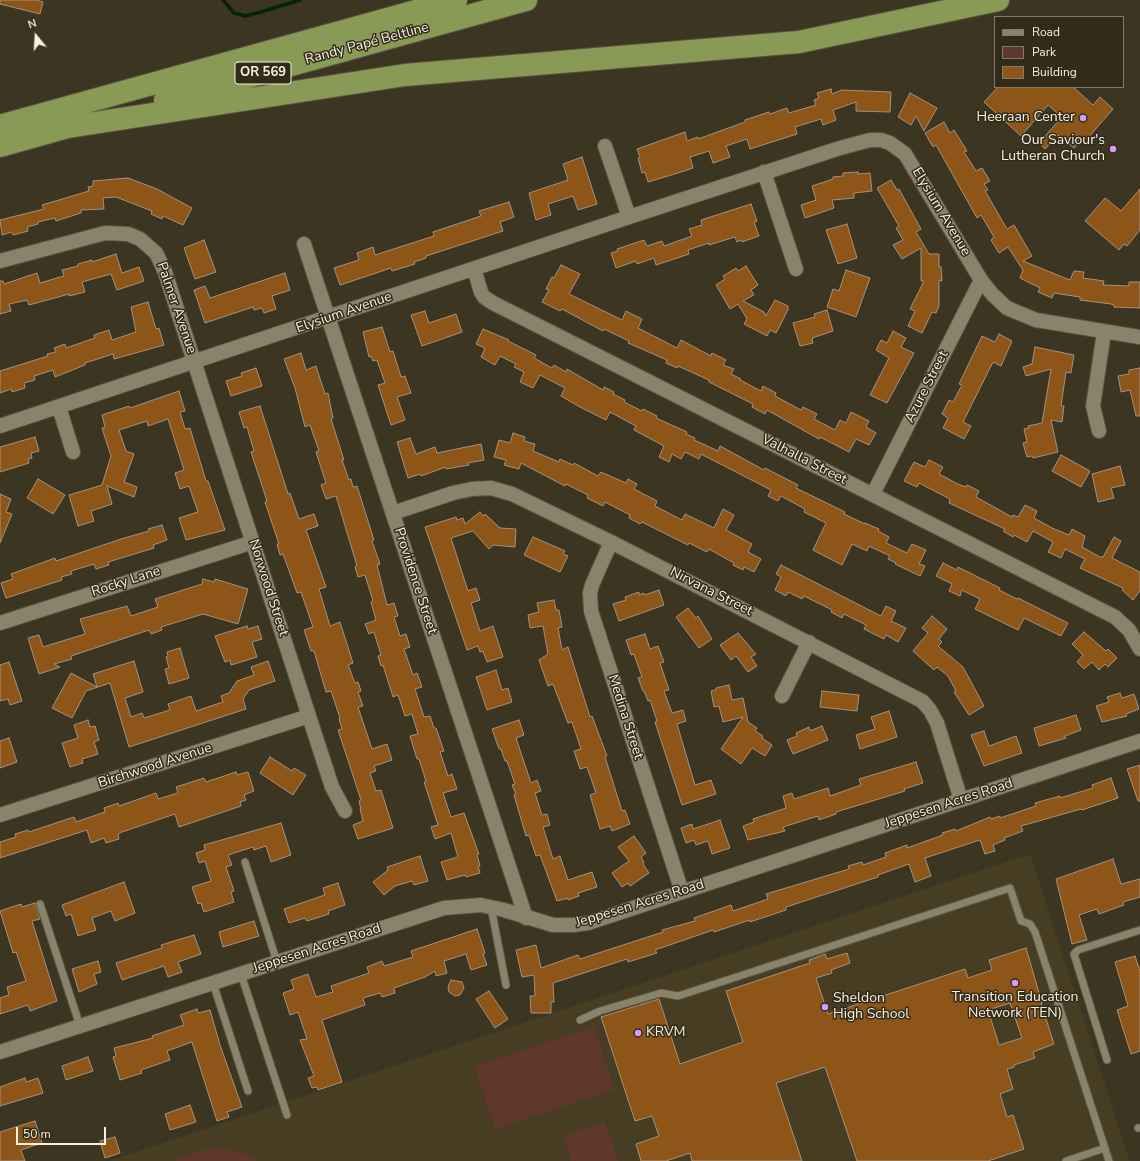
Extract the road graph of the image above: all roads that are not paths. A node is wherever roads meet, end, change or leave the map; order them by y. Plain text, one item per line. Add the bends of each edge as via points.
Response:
1 (456, 0) edge
2 (526, 0) edge
3 (998, 0) edge
4 (435, 4) edge
5 (0, 126) edge
6 (68, 127) junction
7 (0, 146) edge
8 (605, 146) dead end
9 (764, 172) junction
10 (629, 217) junction
11 (304, 244) dead end
12 (0, 261) edge
13 (474, 269) junction
14 (796, 269) dead end
15 (981, 280) junction
16 (999, 301) junction
17 (964, 313) junction
18 (328, 318) junction
19 (1104, 332) junction
20 (1140, 337) edge
21 (194, 363) junction
22 (58, 407) junction
23 (0, 426) edge
24 (1099, 431) dead end
25 (73, 452) dead end
26 (873, 494) junction
27 (393, 513) junction
28 (253, 542) junction
29 (611, 542) junction
30 (0, 623) edge
31 (809, 642) junction
32 (1140, 649) edge
33 (782, 696) dead end
34 (309, 716) junction
35 (1140, 741) edge
36 (962, 800) junction
37 (345, 811) dead end
38 (0, 815) edge
39 (245, 862) dead end
40 (682, 892) junction
41 (40, 904) dead end
42 (491, 907) junction
43 (526, 918) junction
44 (1140, 930) edge
45 (277, 962) junction
46 (241, 974) junction
47 (213, 983) junction
48 (506, 985) dead end
49 (580, 1020) dead end
50 (80, 1026) junction
51 (0, 1052) edge
52 (1108, 1060) dead end
53 (248, 1091) dead end
54 (287, 1115) dead end
55 (1105, 1148) junction
56 (1066, 1161) edge
57 (1109, 1161) edge

1 - 4 highway, Randy Papé Beltline / OR 569
2 - 6 highway, Randy Papé Beltline / OR 569
3 - 6 highway via 799,42 405,75
4 - 5 highway, Randy Papé Beltline / OR 569
6 - 7 highway, Randy Papé Beltline / OR 569
8 - 10 street
9 - 10 street, Elysium Avenue
9 - 14 street
9 - 15 street, Elysium Avenue via 858,142 881,140 890,143 910,161
10 - 13 street, Elysium Avenue
11 - 18 street, Providence Street
12 - 21 street, Palmer Avenue via 105,233 128,234 140,239 162,262
13 - 18 street, Elysium Avenue
13 - 26 street, Valhalla Street via 481,292 493,303
15 - 16 street, Elysium Avenue
15 - 17 street, Azure Street
16 - 17 street via 978,303
16 - 19 street, Elysium Avenue via 1026,318
17 - 26 street, Azure Street
18 - 21 street, Elysium Avenue
18 - 27 street, Providence Street
19 - 20 street, Elysium Avenue
19 - 24 street via 1093,406
21 - 22 street, Elysium Avenue
21 - 28 street, Norwood Street
22 - 23 street, Elysium Avenue
22 - 25 street
26 - 32 street, Valhalla Street via 1115,617 1129,630
27 - 29 street, Nirvana Street via 453,493 491,488 512,494
27 - 43 street, Providence Street
28 - 30 street, Rocky Lane
28 - 34 street, Norwood Street
29 - 31 street, Nirvana Street
29 - 40 street, Medina Street via 591,589 591,611
31 - 33 street
31 - 36 street, Nirvana Street via 922,701 936,723
34 - 37 street, Norwood Street via 332,787
34 - 38 street, Birchwood Avenue
35 - 36 street, Jeppesen Acres Road
36 - 40 street, Jeppesen Acres Road
39 - 45 lane
40 - 43 street, Jeppesen Acres Road via 584,924 559,925
41 - 50 lane
42 - 43 street, Jeppesen Acres Road
42 - 45 street, Jeppesen Acres Road via 470,905 444,908
42 - 48 lane
44 - 52 lane via 1078,950 1074,954
45 - 46 street, Jeppesen Acres Road
46 - 47 street, Jeppesen Acres Road
46 - 54 lane
47 - 50 street, Jeppesen Acres Road
47 - 53 lane
49 - 55 lane via 600,1011 661,993 678,996 1010,888 1021,921 1030,924 1035,932
50 - 51 street, Jeppesen Acres Road
55 - 56 lane
55 - 57 lane

